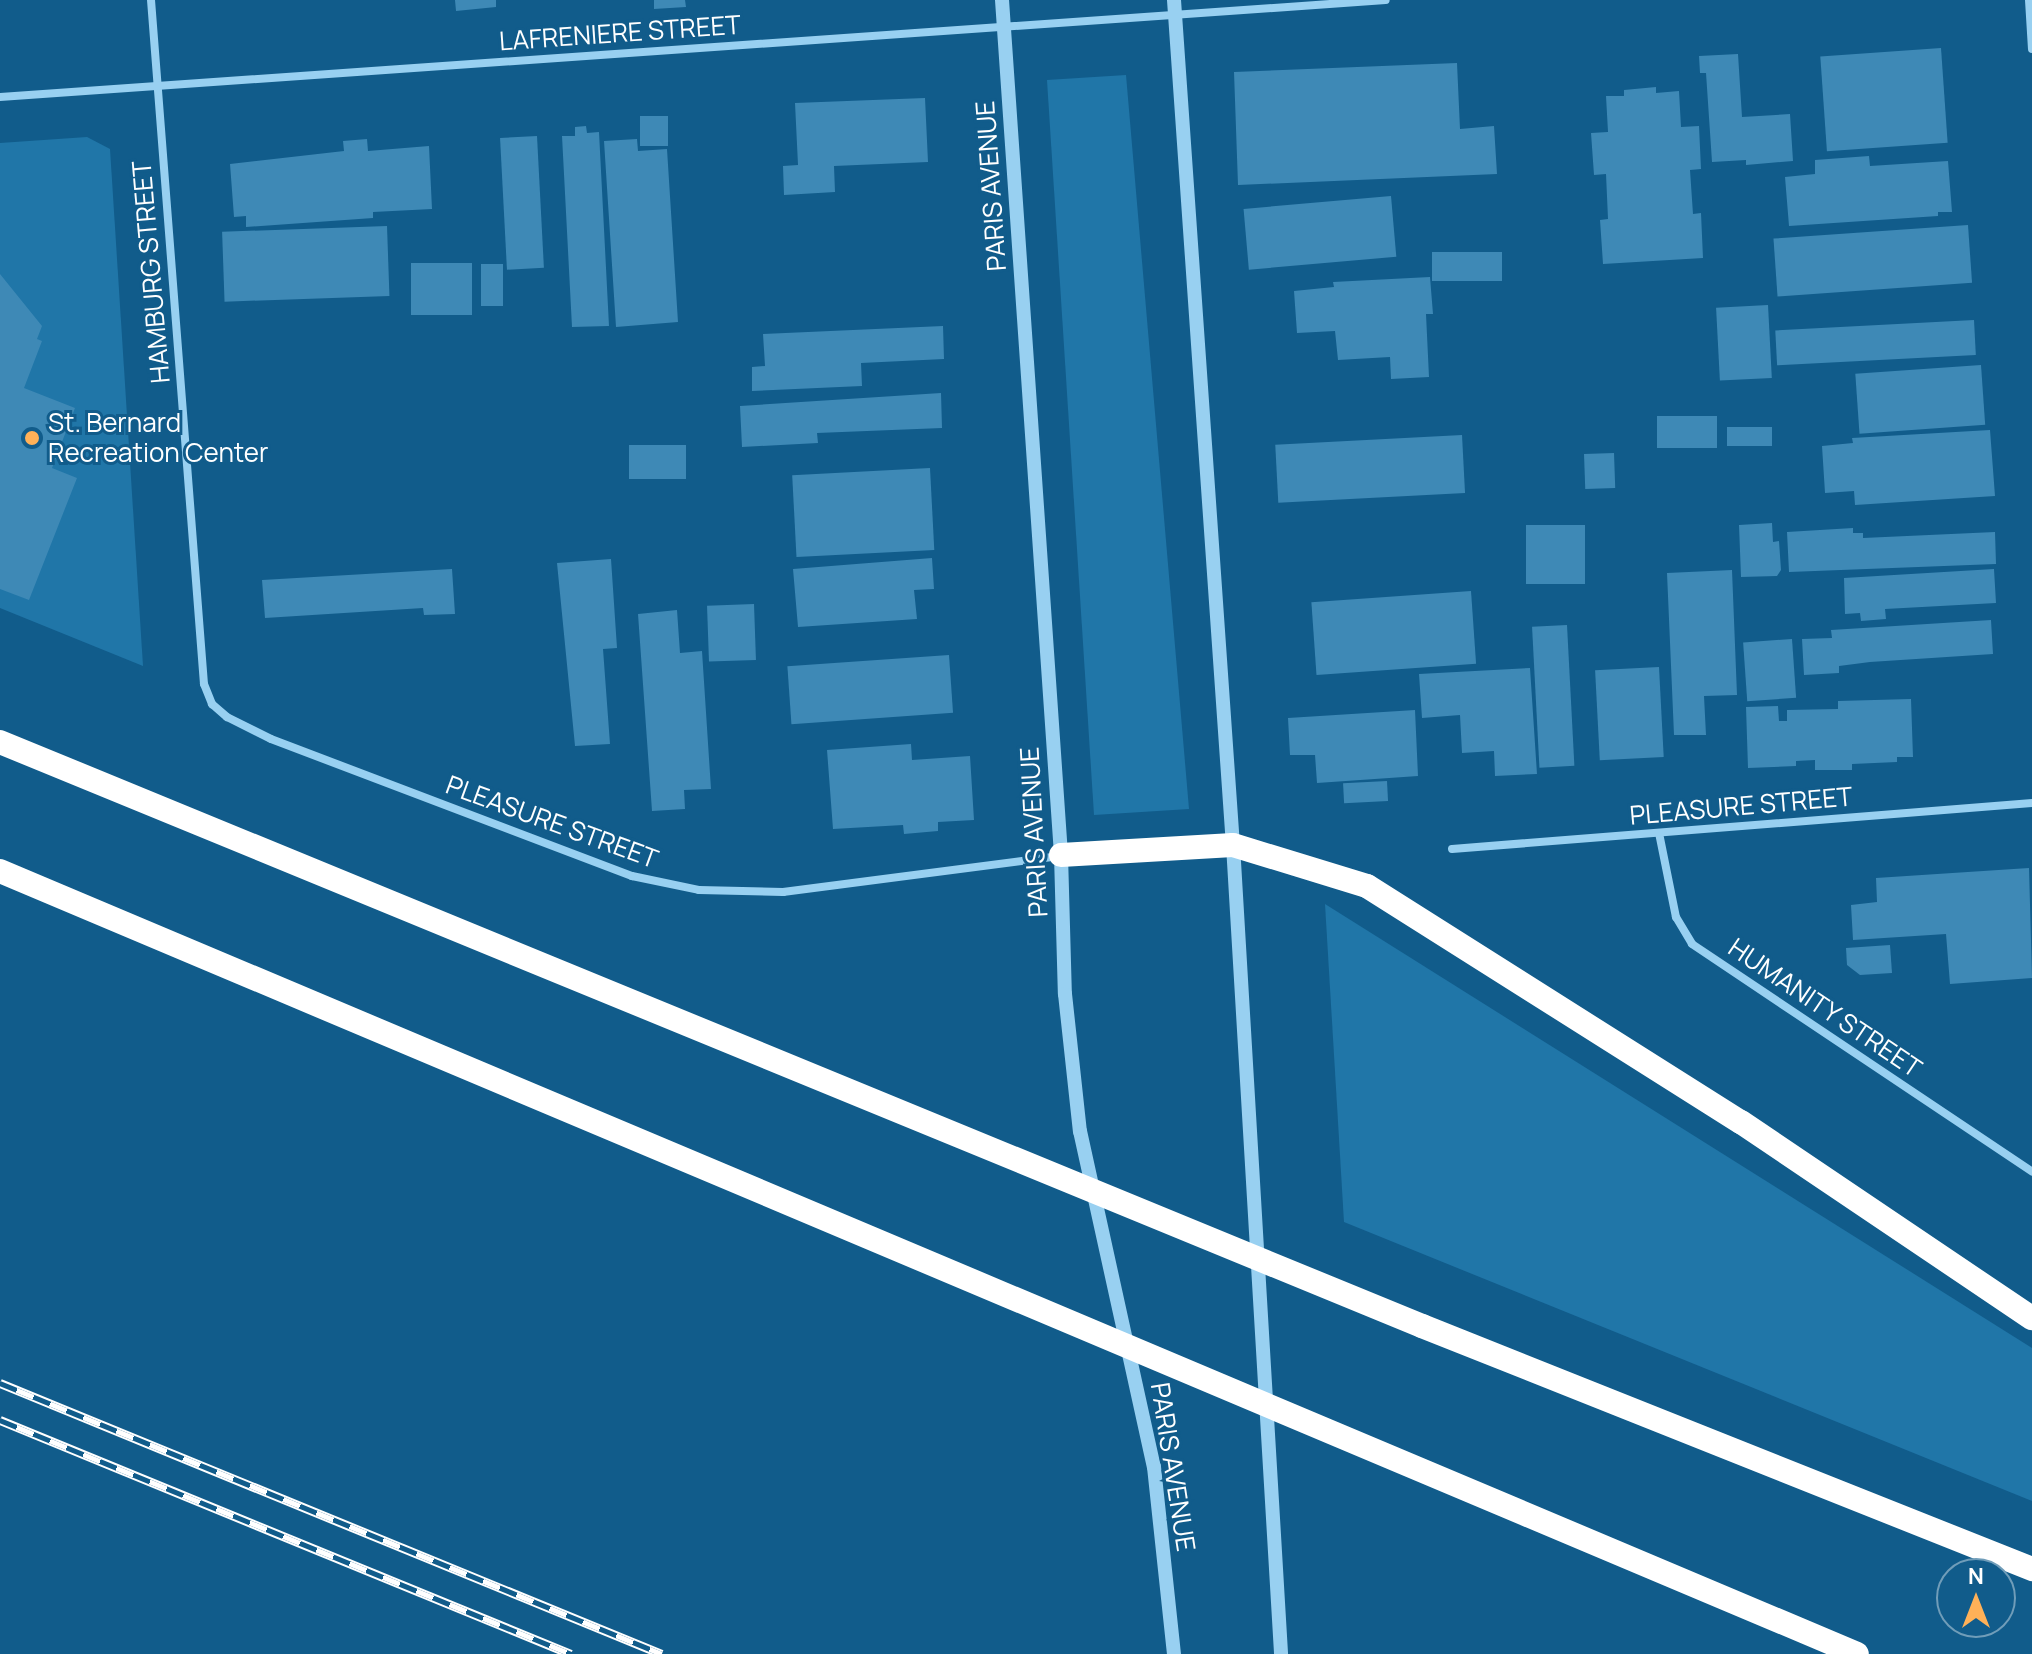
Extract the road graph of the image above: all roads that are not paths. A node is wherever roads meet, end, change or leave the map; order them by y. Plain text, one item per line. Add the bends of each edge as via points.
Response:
1 (151, 0) edge
2 (1002, 0) edge
3 (1174, 0) edge
4 (1386, 0) edge
5 (2029, 0) edge
6 (1175, 16) junction
7 (1004, 26) junction
8 (2032, 49) edge
9 (156, 86) junction
10 (0, 97) edge
11 (204, 684) joint
12 (0, 742) edge
13 (2032, 803) edge
14 (1659, 833) junction
15 (1233, 845) junction
16 (1452, 849) dead end
17 (1061, 855) junction
18 (0, 871) edge
19 (2032, 1172) edge
20 (2032, 1318) edge
21 (2032, 1569) edge
22 (1174, 1654) edge
23 (1281, 1654) edge
24 (1857, 1654) edge

1 - 9 street, HAMBURG STREET
2 - 7 street, PARIS AVENUE
3 - 6 street
4 - 6 street, LAFRENIERE STREET
5 - 8 street
6 - 7 street, LAFRENIERE STREET
6 - 15 street
7 - 9 street, LAFRENIERE STREET
7 - 17 street, PARIS AVENUE
9 - 10 street, LAFRENIERE STREET
9 - 11 street, HAMBURG STREET
11 - 17 street, PLEASURE STREET via 212,704 227,717 271,739 632,876 699,890 783,892
12 - 21 highway, bridge via 1407,1320
13 - 14 street, PLEASURE STREET
14 - 16 street, PLEASURE STREET
14 - 19 street, HUMANITY STREET via 1676,917 1692,944
15 - 17 highway
15 - 20 highway via 1367,886 1408,910 1741,1122
15 - 23 street
17 - 22 street, PARIS AVENUE via 1065,994 1080,1131 1154,1467
18 - 24 highway, bridge

